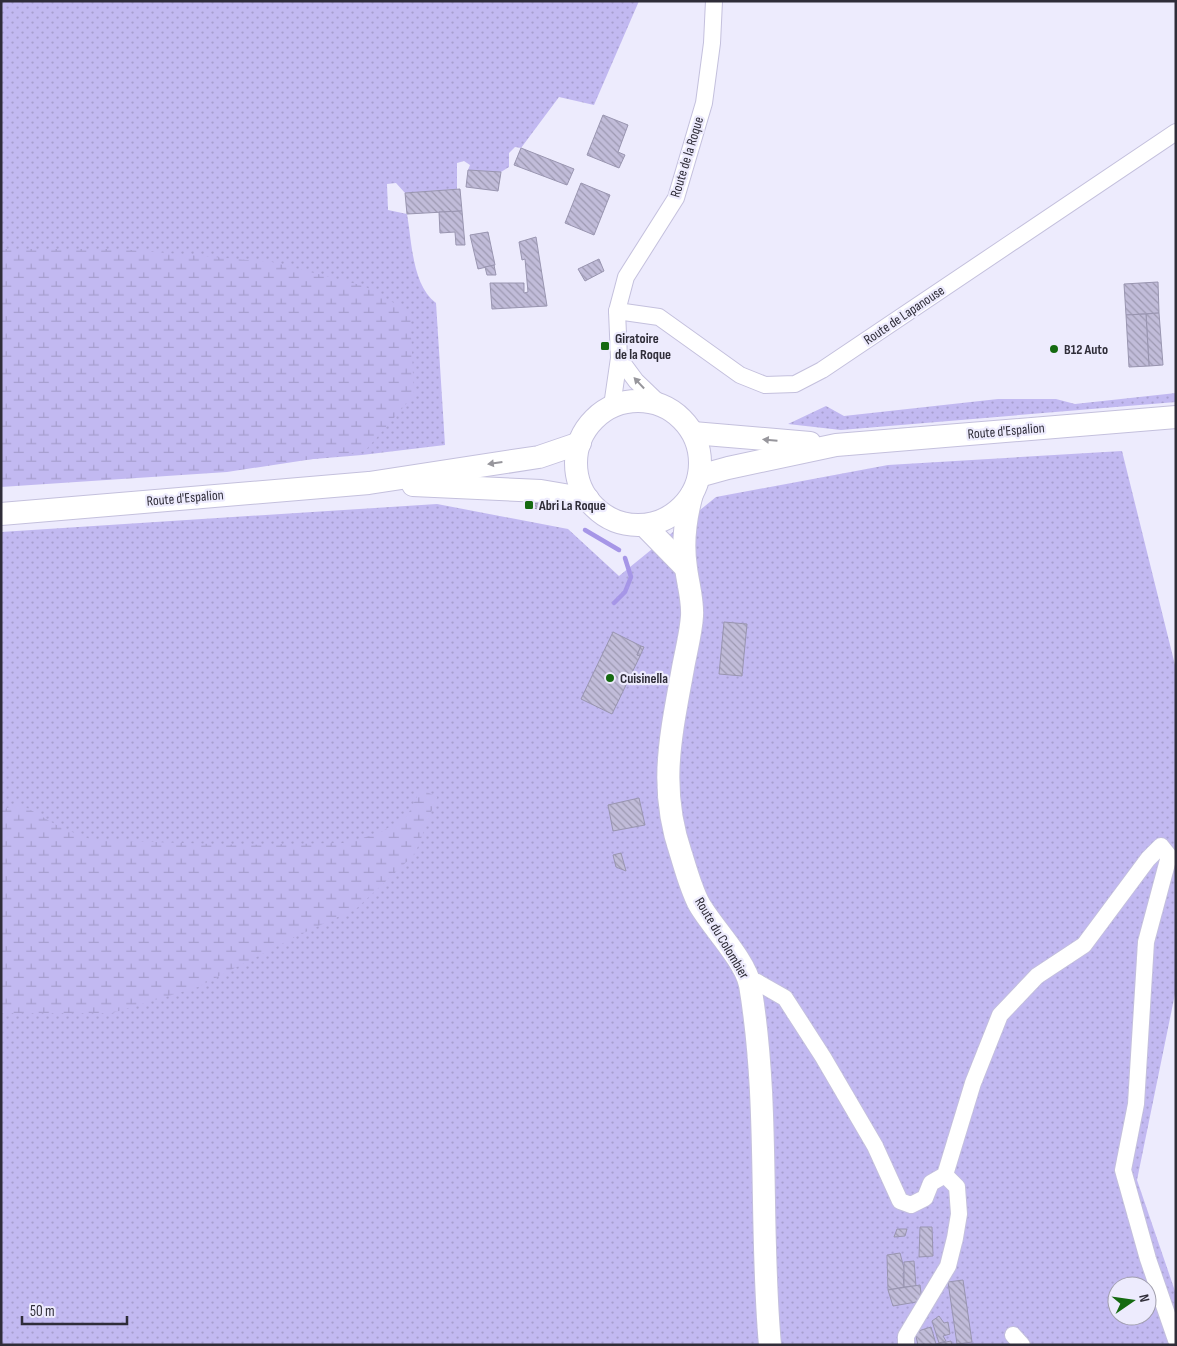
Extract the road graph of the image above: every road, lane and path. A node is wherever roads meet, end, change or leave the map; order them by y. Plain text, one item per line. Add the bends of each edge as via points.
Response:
1 (714, 1) edge
2 (1176, 132) edge
3 (617, 311) junction
4 (619, 358) junction
5 (660, 405) junction
6 (612, 406) junction
7 (1176, 417) edge
8 (693, 434) junction
9 (580, 443) junction
10 (836, 445) junction
11 (369, 483) junction
12 (695, 485) junction
13 (588, 499) junction
14 (1, 514) edge
15 (644, 525) junction
16 (686, 566) junction
17 (749, 981) junction
18 (946, 1175) junction
19 (1175, 1342) edge
20 (770, 1345) edge
21 (906, 1345) edge

1 - 3 street, Route de la Roque via 704,103 676,198 626,277
2 - 3 street, Route de Lapanouse via 822,370 795,384 765,385 740,375 659,317
3 - 4 street, Route de la Roque
5 -> 4 street
4 - 6 street, Route de la Roque
5 - 6 main road via 636,400
5 - 8 main road via 679,416
6 - 9 main road via 592,421
7 - 10 main road, Route d'Espalion
10 -> 8 main road, Route d'Espalion
8 - 12 main road via 700,454
9 -> 11 main road, Route d'Espalion via 539,457
9 - 13 main road via 576,466
10 - 12 main road, Route d'Espalion via 728,468
11 - 13 main road, Route d'Espalion via 542,491
11 - 14 main road, Route d'Espalion
12 - 15 main road via 676,512
12 - 16 main road, Route du Colombier via 684,523
13 - 15 main road via 612,519
15 - 16 main road
16 - 17 main road, Route du Colombier via 692,616 670,743 667,769 669,803 680,852 698,903
17 - 18 street via 757,982 785,998 875,1146 900,1201 911,1205 925,1198 931,1183
17 - 20 main road, Route du Colombier via 758,1034 764,1127 763,1219
18 - 19 street via 973,1083 1000,1016 1037,976 1084,945 1148,858 1162,846 1169,856 1146,942 1136,1104 1123,1170
18 - 21 street via 957,1187 959,1214 955,1238 948,1266 906,1336

